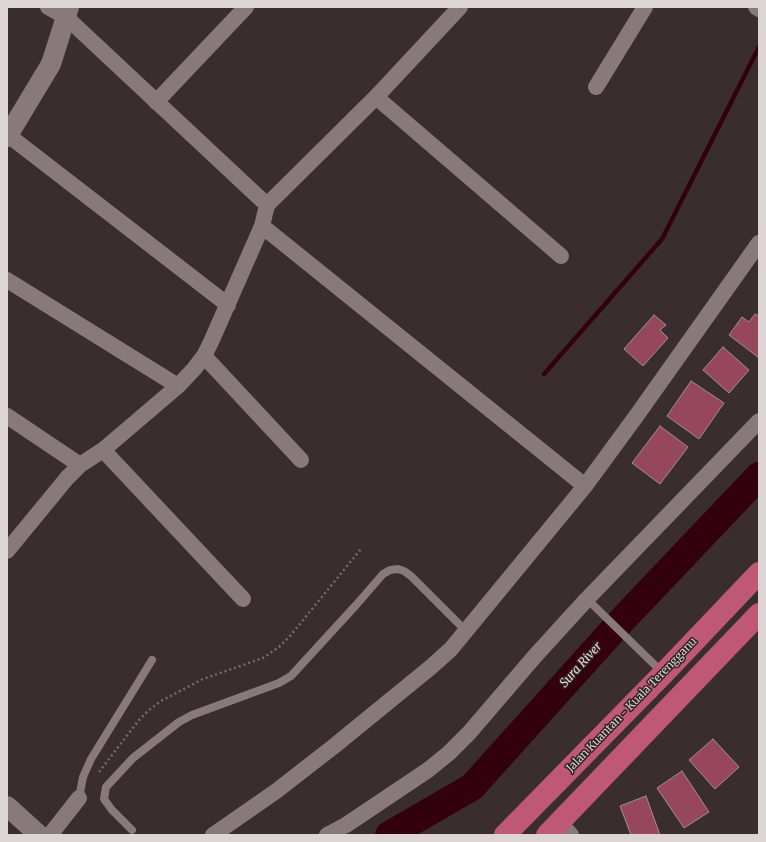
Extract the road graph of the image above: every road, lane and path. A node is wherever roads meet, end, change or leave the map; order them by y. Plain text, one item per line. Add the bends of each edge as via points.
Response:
1 (48, 7) edge
2 (246, 7) edge
3 (460, 7) edge
4 (646, 7) edge
5 (756, 7) edge
6 (759, 10) edge
7 (67, 12) edge
8 (596, 87) dead end
9 (376, 97) junction
10 (156, 102) junction
11 (8, 136) edge
12 (268, 206) junction
13 (262, 226) junction
14 (759, 243) edge
15 (561, 256) dead end
16 (7, 280) edge
17 (228, 305) junction
18 (204, 356) junction
19 (178, 386) junction
20 (7, 416) edge
21 (759, 421) edge
22 (103, 450) junction
23 (302, 460) dead end
24 (80, 465) junction
25 (585, 486) junction
26 (361, 549) dead end
27 (7, 551) edge
28 (759, 573) edge
29 (243, 599) dead end
30 (587, 599) junction
31 (759, 614) edge
32 (466, 631) junction
33 (152, 660) dead end
34 (664, 673) junction
35 (97, 774) dead end
36 (79, 798) joint
37 (7, 806) edge
38 (132, 830) dead end
39 (559, 831) edge
40 (39, 835) edge
41 (50, 835) edge
42 (213, 835) edge
43 (328, 835) edge
44 (505, 835) edge

1 - 7 street
2 - 10 street
3 - 9 street
4 - 8 street
5 - 6 street
7 - 10 street
7 - 11 street via 51,64
9 - 12 street
9 - 15 street
10 - 12 street
11 - 17 street
12 - 13 street
13 - 17 street
13 - 25 street
14 - 25 street
16 - 19 street
17 - 18 street
18 - 19 street
18 - 23 street
19 - 22 street
20 - 24 street
21 - 30 street
22 - 24 street
22 - 29 street
24 - 27 street
25 - 32 street
26 - 35 path via 279,646 263,658 203,679 161,701 139,720
28 - 34 highway, Jalan Kuantan - Kuala Terengganu
30 - 34 lane
30 - 43 street via 469,734 449,753 391,796
31 - 39 highway
32 - 38 lane via 412,576 398,568 383,574 291,676 279,683 192,715 133,758 106,787 104,799
32 - 42 street via 431,667 333,747
33 - 36 lane via 91,759 83,777
34 - 44 highway, Jalan Kuantan - Kuala Terengganu
36 - 41 street
37 - 40 street

